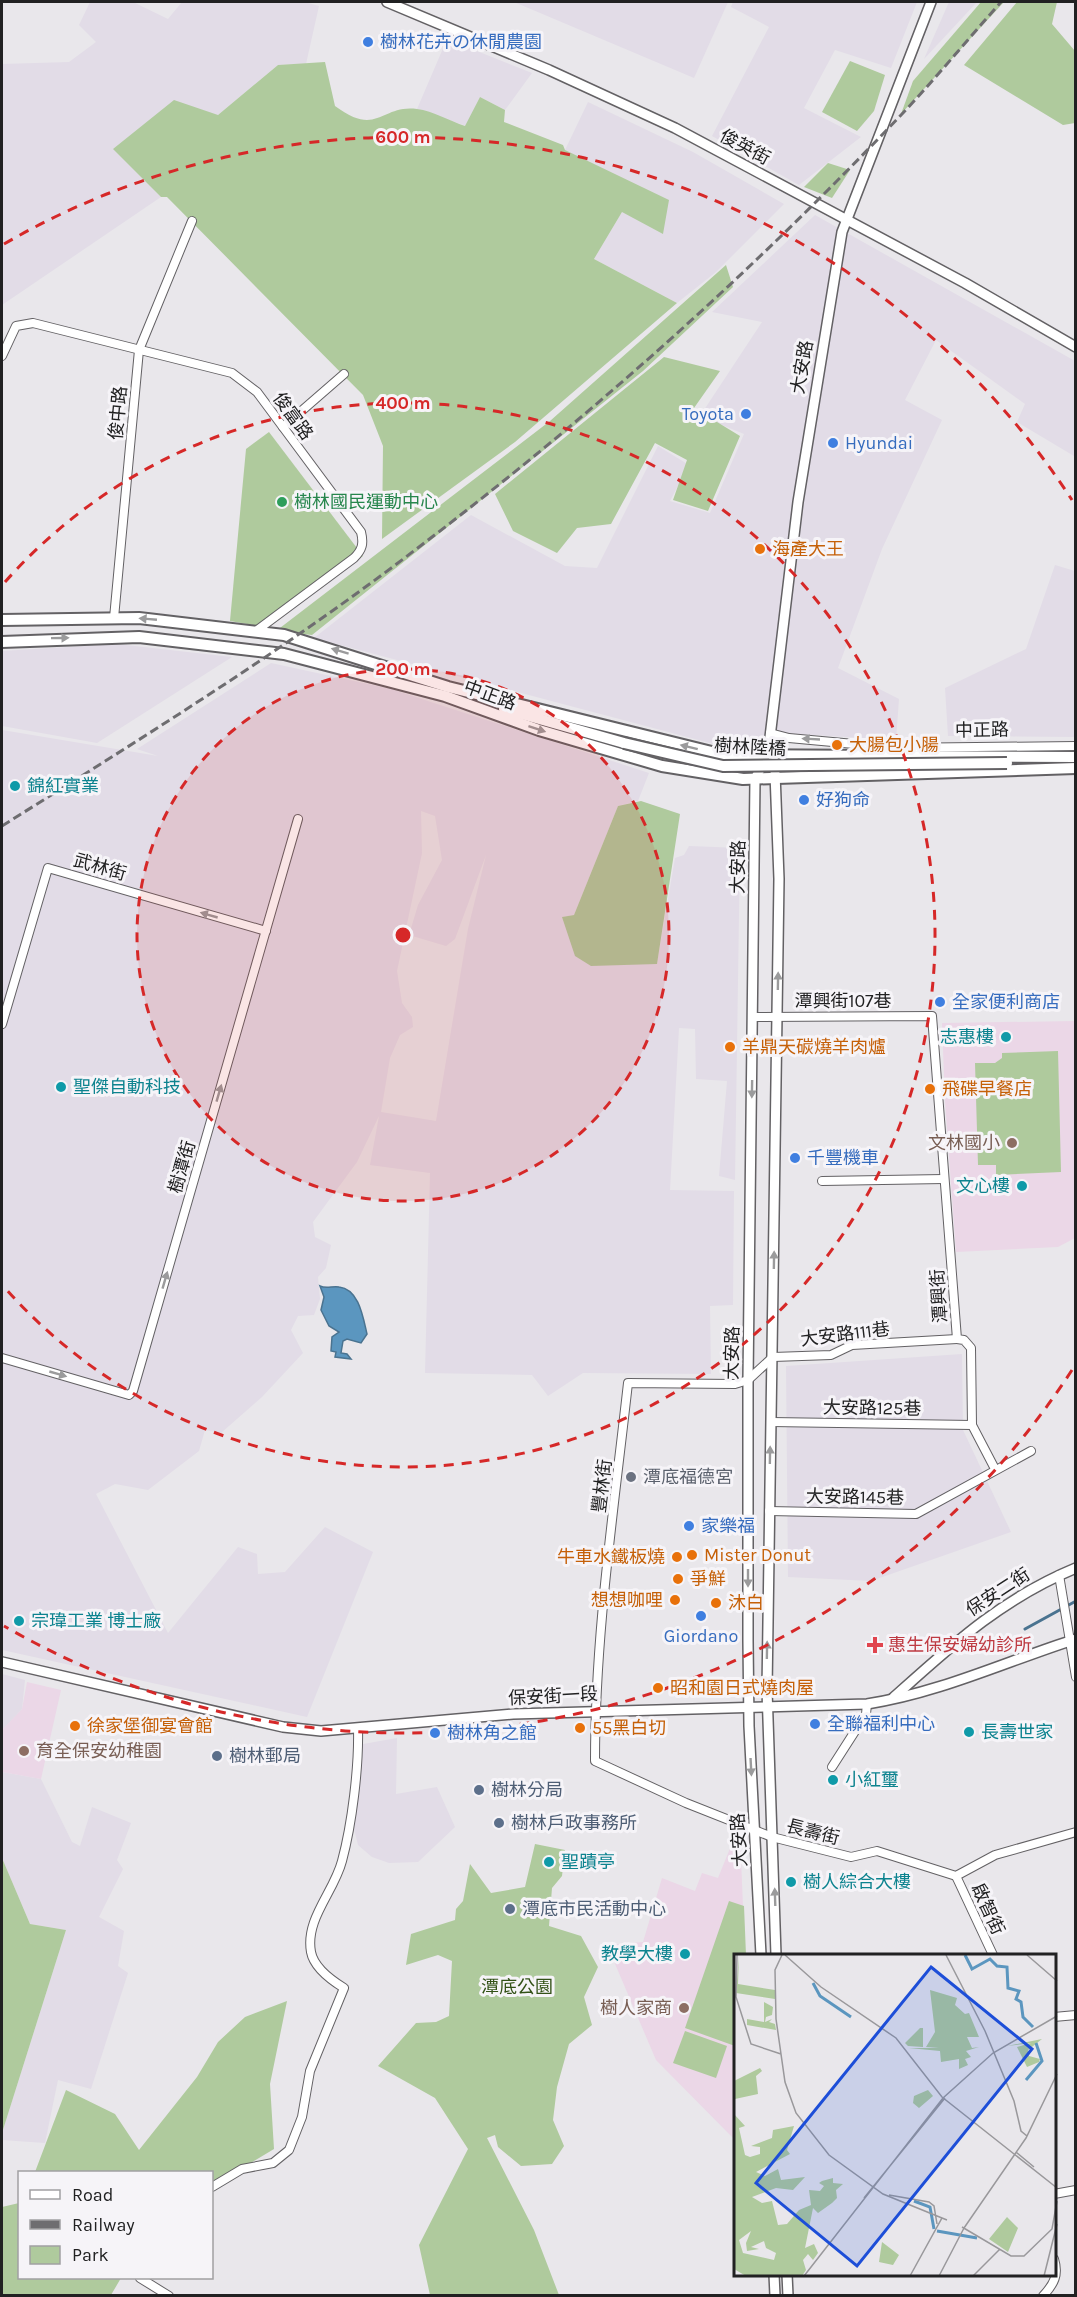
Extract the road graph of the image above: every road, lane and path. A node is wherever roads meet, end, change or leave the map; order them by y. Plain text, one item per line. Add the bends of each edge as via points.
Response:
1 (387, 2) edge
2 (931, 2) edge
3 (847, 220) junction
4 (192, 221) dead end
5 (1076, 346) edge
6 (139, 350) junction
7 (2, 356) edge
8 (344, 374) dead end
9 (283, 427) junction
10 (114, 618) junction
11 (2, 620) edge
12 (238, 628) junction
13 (256, 631) junction
14 (2, 642) edge
15 (235, 648) junction
16 (447, 692) junction
17 (770, 733) junction
18 (1076, 746) edge
19 (890, 748) junction
20 (768, 754) junction
21 (826, 754) junction
22 (1076, 757) edge
23 (1050, 763) junction
24 (1076, 768) edge
25 (858, 777) joint
26 (777, 778) junction
27 (755, 779) junction
28 (298, 819) dead end
29 (266, 931) junction
30 (932, 1016) joint
31 (753, 1017) junction
32 (777, 1017) junction
33 (2, 1024) edge
34 (944, 1179) junction
35 (822, 1180) dead end
36 (957, 1339) junction
37 (773, 1357) junction
38 (2, 1358) edge
39 (748, 1380) junction
40 (771, 1422) junction
41 (972, 1425) junction
42 (1031, 1451) dead end
43 (995, 1469) junction
44 (769, 1511) junction
45 (1076, 1568) edge
46 (1059, 1575) junction
47 (1073, 1639) edge
48 (2, 1662) edge
49 (1076, 1677) edge
50 (890, 1700) junction
51 (867, 1704) junction
52 (749, 1709) junction
53 (767, 1709) junction
54 (595, 1711) junction
55 (358, 1729) junction
56 (832, 1767) dead end
57 (755, 1831) junction
58 (1076, 1833) edge
59 (772, 1837) junction
60 (957, 1876) junction
61 (761, 1954) edge
62 (776, 1954) edge
63 (993, 1954) edge
64 (1076, 2015) edge
65 (1056, 2017) edge
66 (213, 2186) edge
67 (1076, 2190) edge
68 (1056, 2194) edge
69 (774, 2276) edge
70 (787, 2276) edge
71 (1056, 2276) edge
72 (143, 2279) edge
73 (169, 2295) edge
74 (775, 2295) edge
75 (788, 2295) edge
76 (1043, 2295) edge

1 - 3 street, 俊英街 via 675,128
2 - 3 street, 大安路
3 - 5 street, 俊英街
3 - 17 street, 大安路 via 805,450
4 - 6 street, 俊中路
6 - 7 street, 俊富路 via 25,323 16,326
6 - 9 street, 俊富路 via 238,377 257,392
6 - 10 street, 俊中路
8 - 9 street
9 - 13 street, 俊富路 via 361,532 363,541 354,558
10 - 11 main road, 中正路
12 -> 10 main road, 中正路
12 - 13 main road, 中正路
12 - 15 main road
16 -> 13 main road, 中正路 via 301,639
14 -> 15 main road, 中正路 via 139,637
15 - 16 main road, 中正路 via 284,654
20 -> 16 main road, 中正路 via 724,755
16 - 23 main road, 樹林陸橋, bridge via 624,743 723,766
16 -> 27 main road, 中正路 via 539,730 662,766
19 -> 17 street
17 - 20 street, 大安路
18 - 19 street, 中正路
19 - 21 street
20 - 21 main road, 中正路
20 - 26 street, 大安路
20 - 27 street, 大安路
21 - 23 main road, 樹林陸橋
22 - 23 main road, 樹林陸橋
23 - 24 main road, 樹林陸橋
23 - 25 main road, 樹林陸橋
25 - 26 main road, 中正路
26 - 27 main road, 中正路
32 -> 26 street, 大安路
27 - 31 street, 大安路
28 - 29 street, 樹潭街
29 -> 33 street, 武林街 via 48,868
38 -> 29 street, 樹潭街 via 129,1395 133,1391
30 - 32 street, 潭興街107巷
30 - 34 street, 潭興街
31 - 32 street, 潭興街107巷
31 -> 39 street, 大安路
37 -> 32 street, 大安路
34 - 35 street
34 - 36 street, 潭興街
36 - 37 street, 大安路111巷 via 852,1345 831,1355
36 - 41 street, 潭興街 via 971,1348
37 - 39 street
37 - 40 street, 大安路
39 -> 52 street, 大安路
39 - 54 street, 豐林街 via 735,1384 628,1383
40 - 41 street, 大安路125巷
44 -> 40 street, 大安路
41 - 43 street, 潭興街
42 - 43 street, 大安路145巷
43 - 44 street, 大安路145巷 via 916,1514
53 -> 44 street, 大安路
45 - 46 street, 保安二街
46 - 47 street
46 - 50 street, 保安二街 via 1010,1600
47 - 49 street
47 - 50 street, 保安街一段 via 978,1674
48 - 55 street, 保安街一段 via 283,1726 321,1731
50 - 51 street, 保安街一段
51 - 53 street, 保安街一段
51 - 56 street via 866,1714
52 - 53 street, 保安街一段
52 - 54 street, 保安街一段
52 -> 57 street, 大安路
53 - 59 street, 大安路
54 - 55 street, 保安街一段 via 464,1717
54 - 57 street, 長壽街 via 595,1761
55 - 66 street via 341,1863 310,1934 314,1960 344,1988 310,2072 302,2117 289,2150 273,2163 242,2169
57 - 59 street, 長壽街
57 - 61 street, 大安路
58 - 60 street via 995,1855
59 - 60 street, 長壽街 via 851,1857 877,1851
62 -> 59 street, 大安路
60 - 63 street, 啟智街
64 - 65 street
67 - 68 street
69 - 74 street
70 - 75 street
71 - 76 street
72 - 73 street

